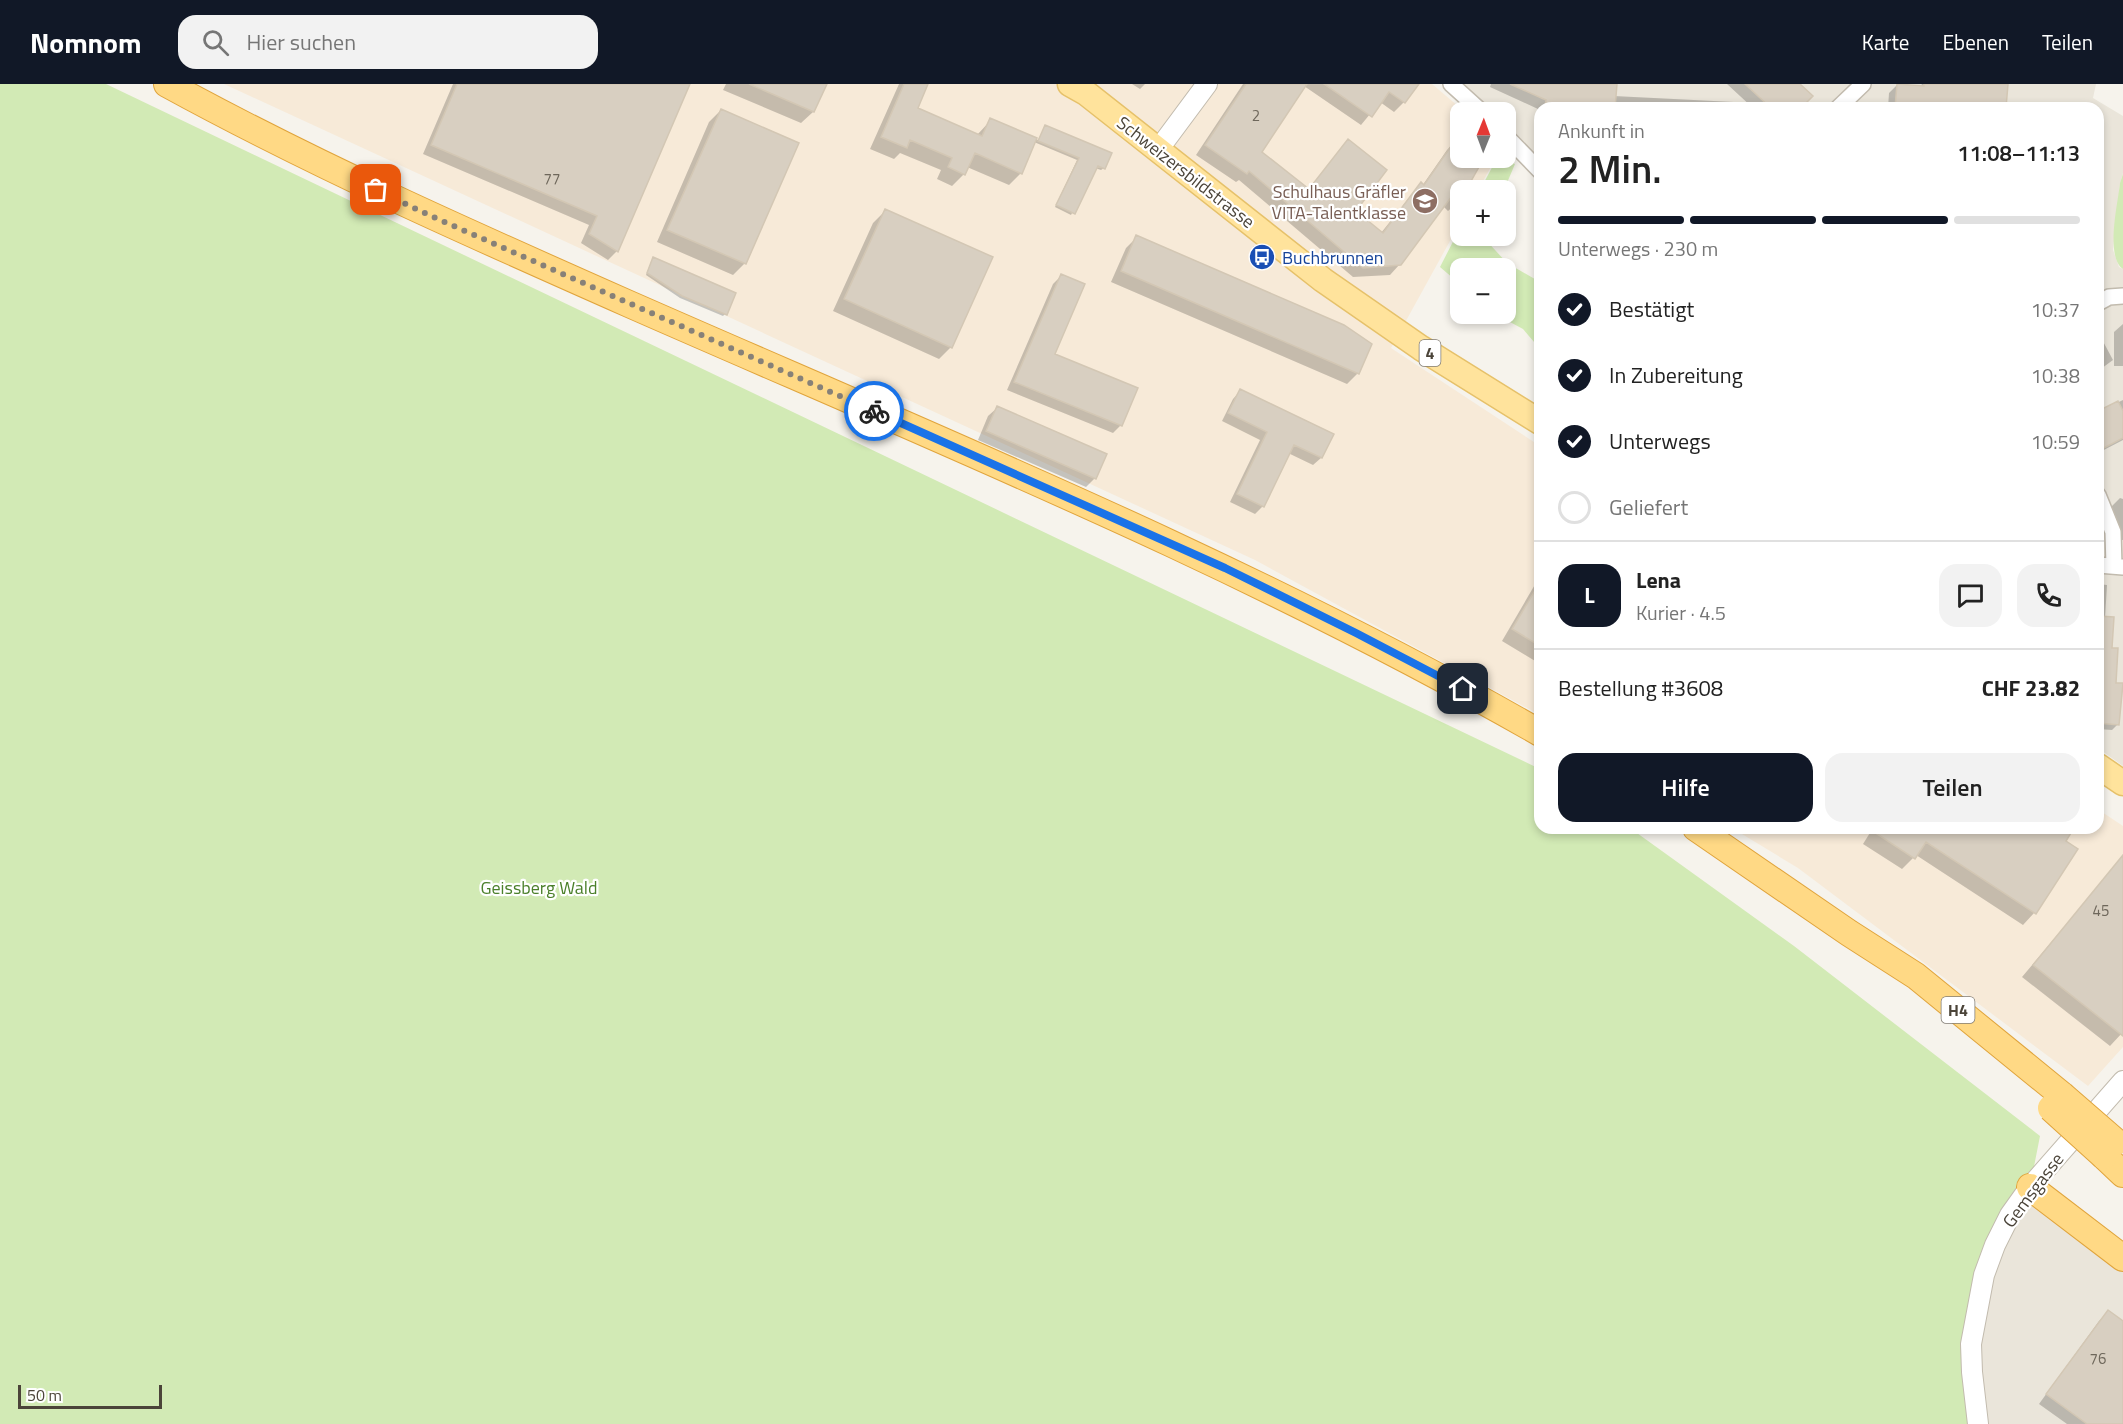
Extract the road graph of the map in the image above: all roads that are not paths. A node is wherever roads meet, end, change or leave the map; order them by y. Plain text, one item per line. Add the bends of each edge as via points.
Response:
1 (167, 84) edge
2 (1070, 84) edge
3 (1207, 84) edge
4 (1451, 84) edge
5 (1863, 84) edge
6 (1471, 102) edge
7 (1844, 102) edge
8 (1516, 146) edge
9 (1158, 150) junction
10 (1534, 165) edge
11 (2123, 296) edge
12 (2104, 300) edge
13 (1534, 418) edge
14 (2104, 510) edge
15 (2112, 566) edge
16 (1534, 730) edge
17 (2104, 770) edge
18 (2123, 783) edge
19 (1705, 834) edge
20 (2123, 1082) edge
21 (2114, 1149) edge
22 (2123, 1174) edge
23 (2030, 1187) junction
24 (2123, 1258) edge
25 (1978, 1424) edge

1 - 16 highway via 431,216 1225,568 1463,689
2 - 9 main road, Schweizersbildstrasse / 4
3 - 9 street
4 - 6 street
5 - 7 street
8 - 10 street
9 - 13 main road, Schweizersbildstrasse / 4 via 1323,280 1421,348
11 - 12 street
14 - 15 street via 2113,532
17 - 18 main road
19 - 21 highway, H4, bridge via 1916,976
20 - 23 street, Gemsgasse
21 - 22 highway, H4
23 - 24 highway
23 - 25 street, Gemsgasse via 2010,1215 1984,1275 1971,1344

